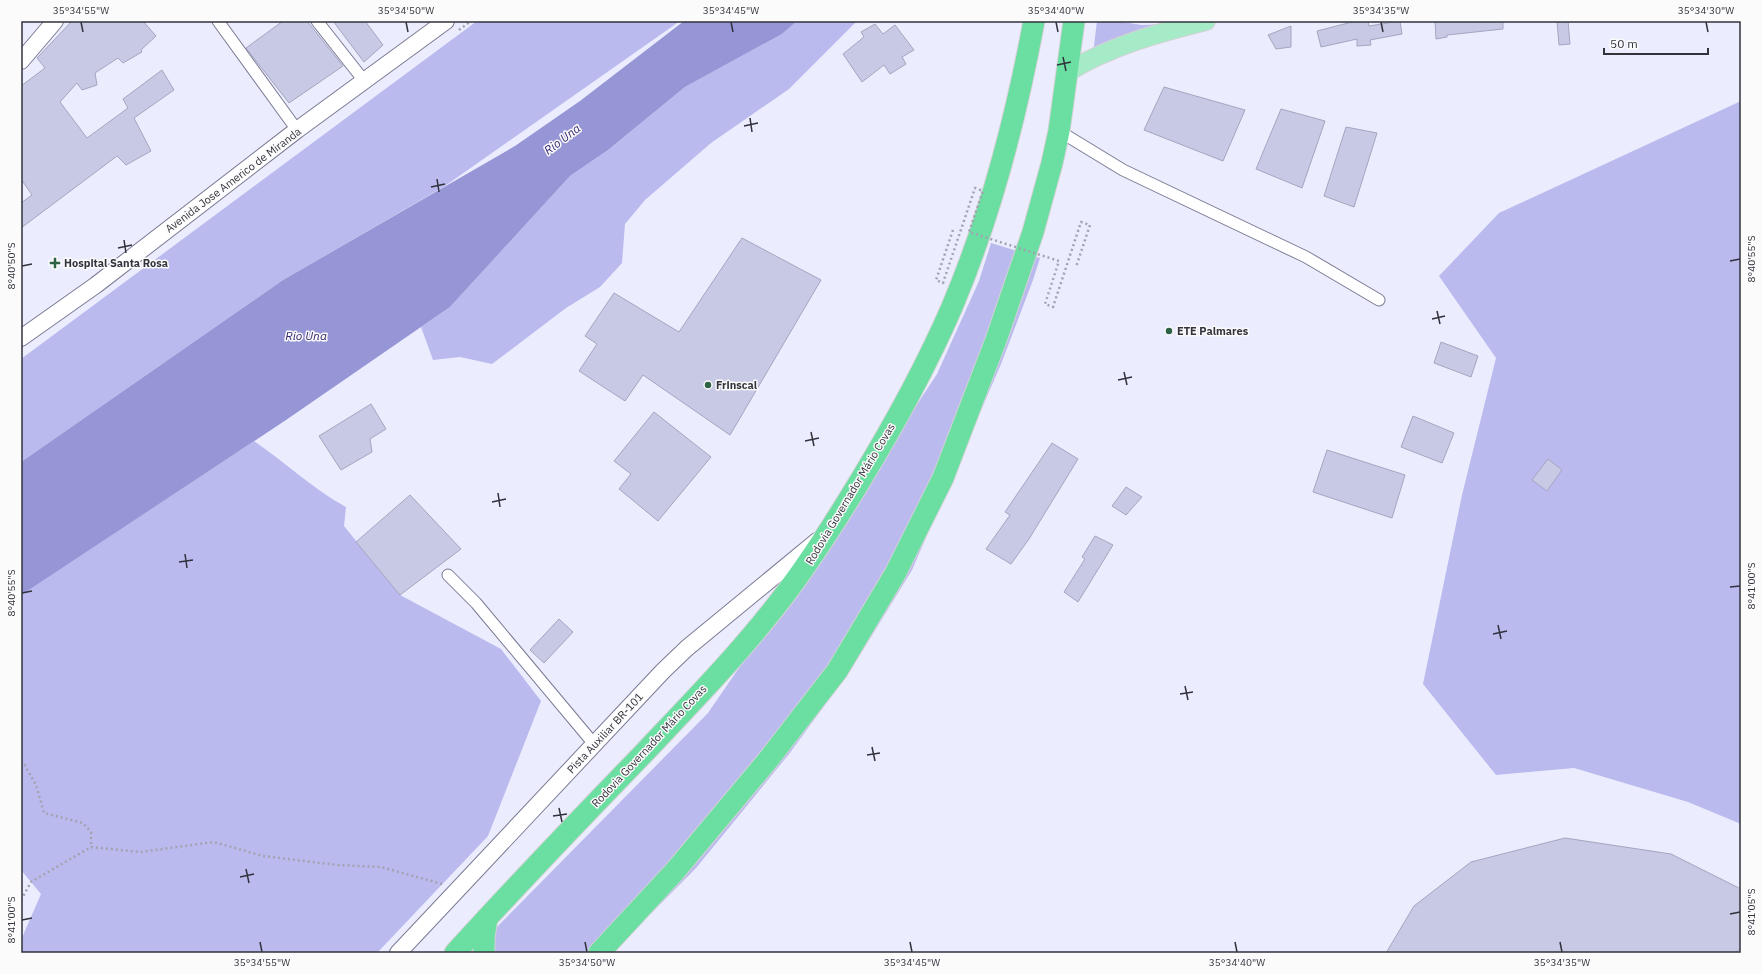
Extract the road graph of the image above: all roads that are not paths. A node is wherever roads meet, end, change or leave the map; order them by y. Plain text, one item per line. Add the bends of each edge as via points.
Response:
1 (55, 21) edge
2 (218, 21) edge
3 (317, 21) edge
4 (446, 21) edge
5 (1034, 21) edge
6 (1074, 21) edge
7 (1206, 21) edge
8 (21, 61) edge
9 (1068, 72) junction
10 (364, 82) junction
11 (297, 130) junction
12 (1059, 131) junction
13 (1379, 300) dead end
14 (21, 338) edge
15 (829, 531) junction
16 (448, 575) dead end
17 (594, 744) junction
18 (487, 918) junction
19 (398, 953) edge
20 (455, 953) edge
21 (484, 953) edge
22 (599, 953) edge

1 - 8 main road
2 - 11 street
3 - 10 street
4 - 10 main road, Avenida Jose Americo de Miranda
5 - 15 highway, Rodovia Governador Mário Covas via 1019,97 1001,167 952,306 929,356 882,444
6 - 9 highway
7 - 9 main road via 1122,45 1089,59
9 - 12 highway
10 - 11 main road, Avenida Jose Americo de Miranda
11 - 14 main road, Avenida Jose Americo de Miranda via 96,285
12 - 13 street via 1123,170 1306,257
12 - 22 highway via 1033,232 996,340 943,478 895,574 837,671 777,748 675,871
15 - 17 main road, Pista Auxiliar BR-101 via 687,648
15 - 18 highway, Rodovia Governador Mário Covas via 786,593 757,629
16 - 17 street via 476,603
17 - 19 main road, Pista Auxiliar BR-101
18 - 20 highway, Rodovia Governador Mário Covas
18 - 21 highway

